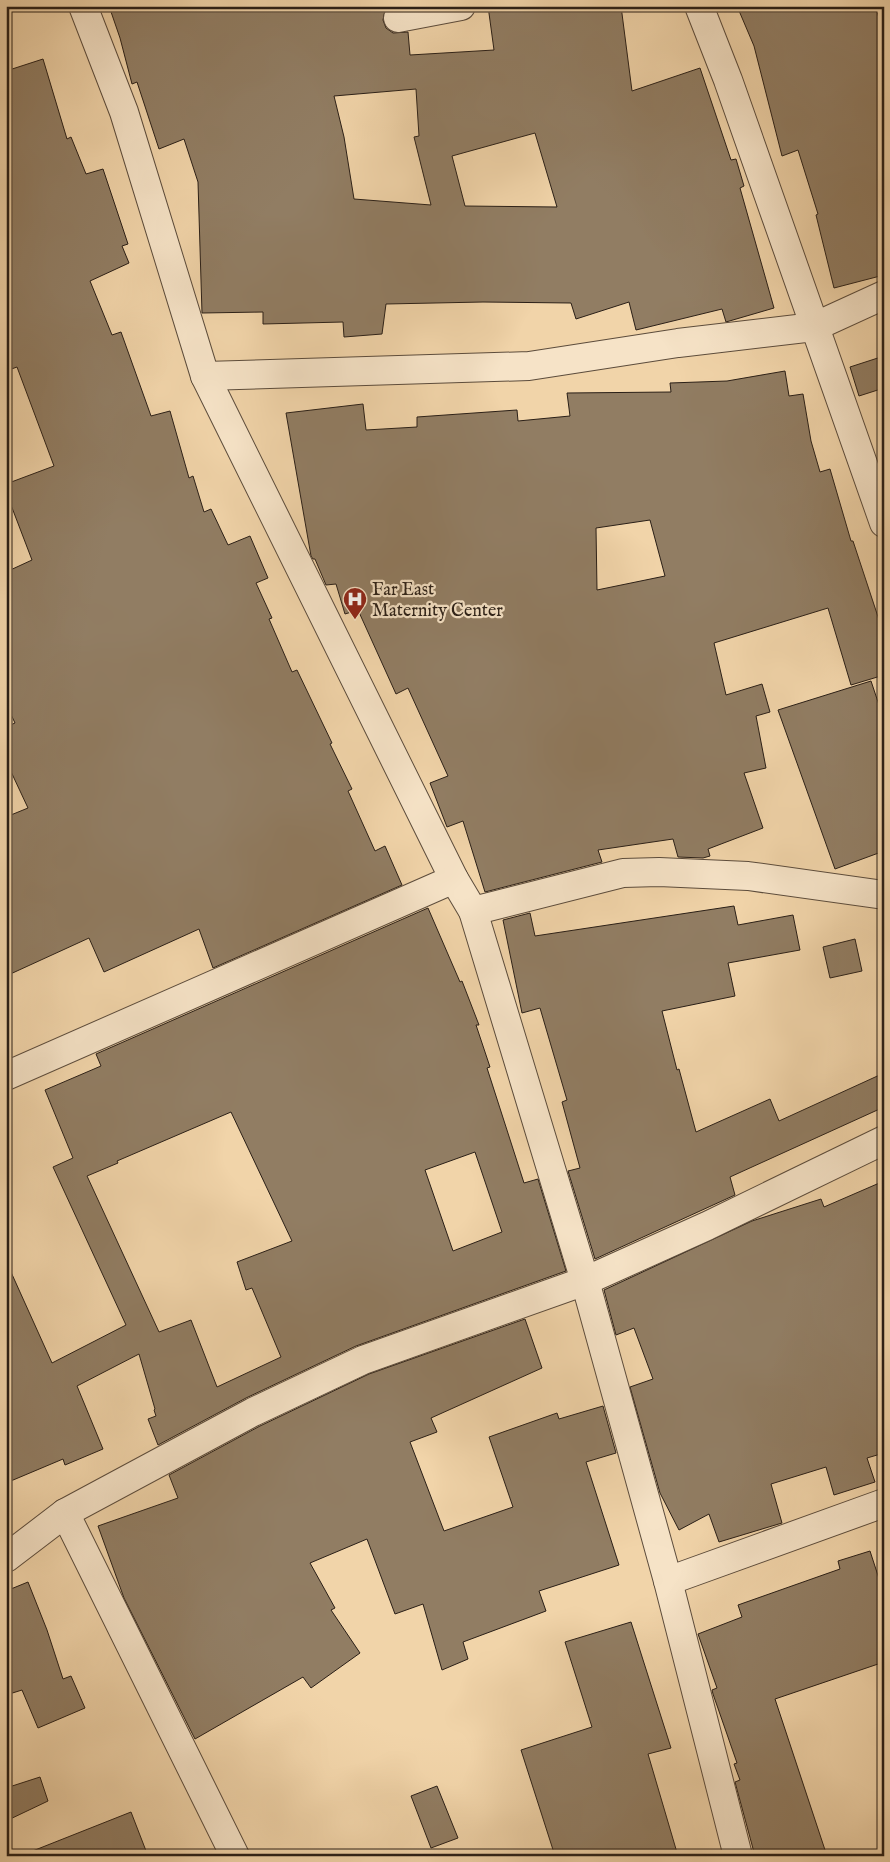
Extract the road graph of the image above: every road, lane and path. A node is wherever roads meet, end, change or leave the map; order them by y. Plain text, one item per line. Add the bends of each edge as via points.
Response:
1 (83, 6) edge
2 (461, 6) edge
3 (699, 6) edge
4 (398, 18) dead end
5 (884, 295) edge
6 (814, 327) junction
7 (205, 376) junction
8 (884, 524) edge
9 (454, 879) junction
10 (884, 895) edge
11 (473, 911) junction
12 (6, 1076) edge
13 (884, 1140) edge
14 (585, 1281) junction
15 (884, 1503) edge
16 (65, 1512) junction
17 (6, 1558) edge
18 (668, 1581) junction
19 (235, 1856) edge
20 (738, 1856) edge

1 - 7 street via 124,112
2 - 4 street
3 - 6 street
5 - 6 street
6 - 7 street via 678,343 530,366
6 - 8 street
7 - 9 street
9 - 11 street
9 - 12 street
10 - 11 street via 748,876 623,873
11 - 14 street
13 - 14 street
14 - 16 street via 363,1360 253,1412
14 - 18 street
15 - 18 street
16 - 17 street
16 - 19 street
18 - 20 street

